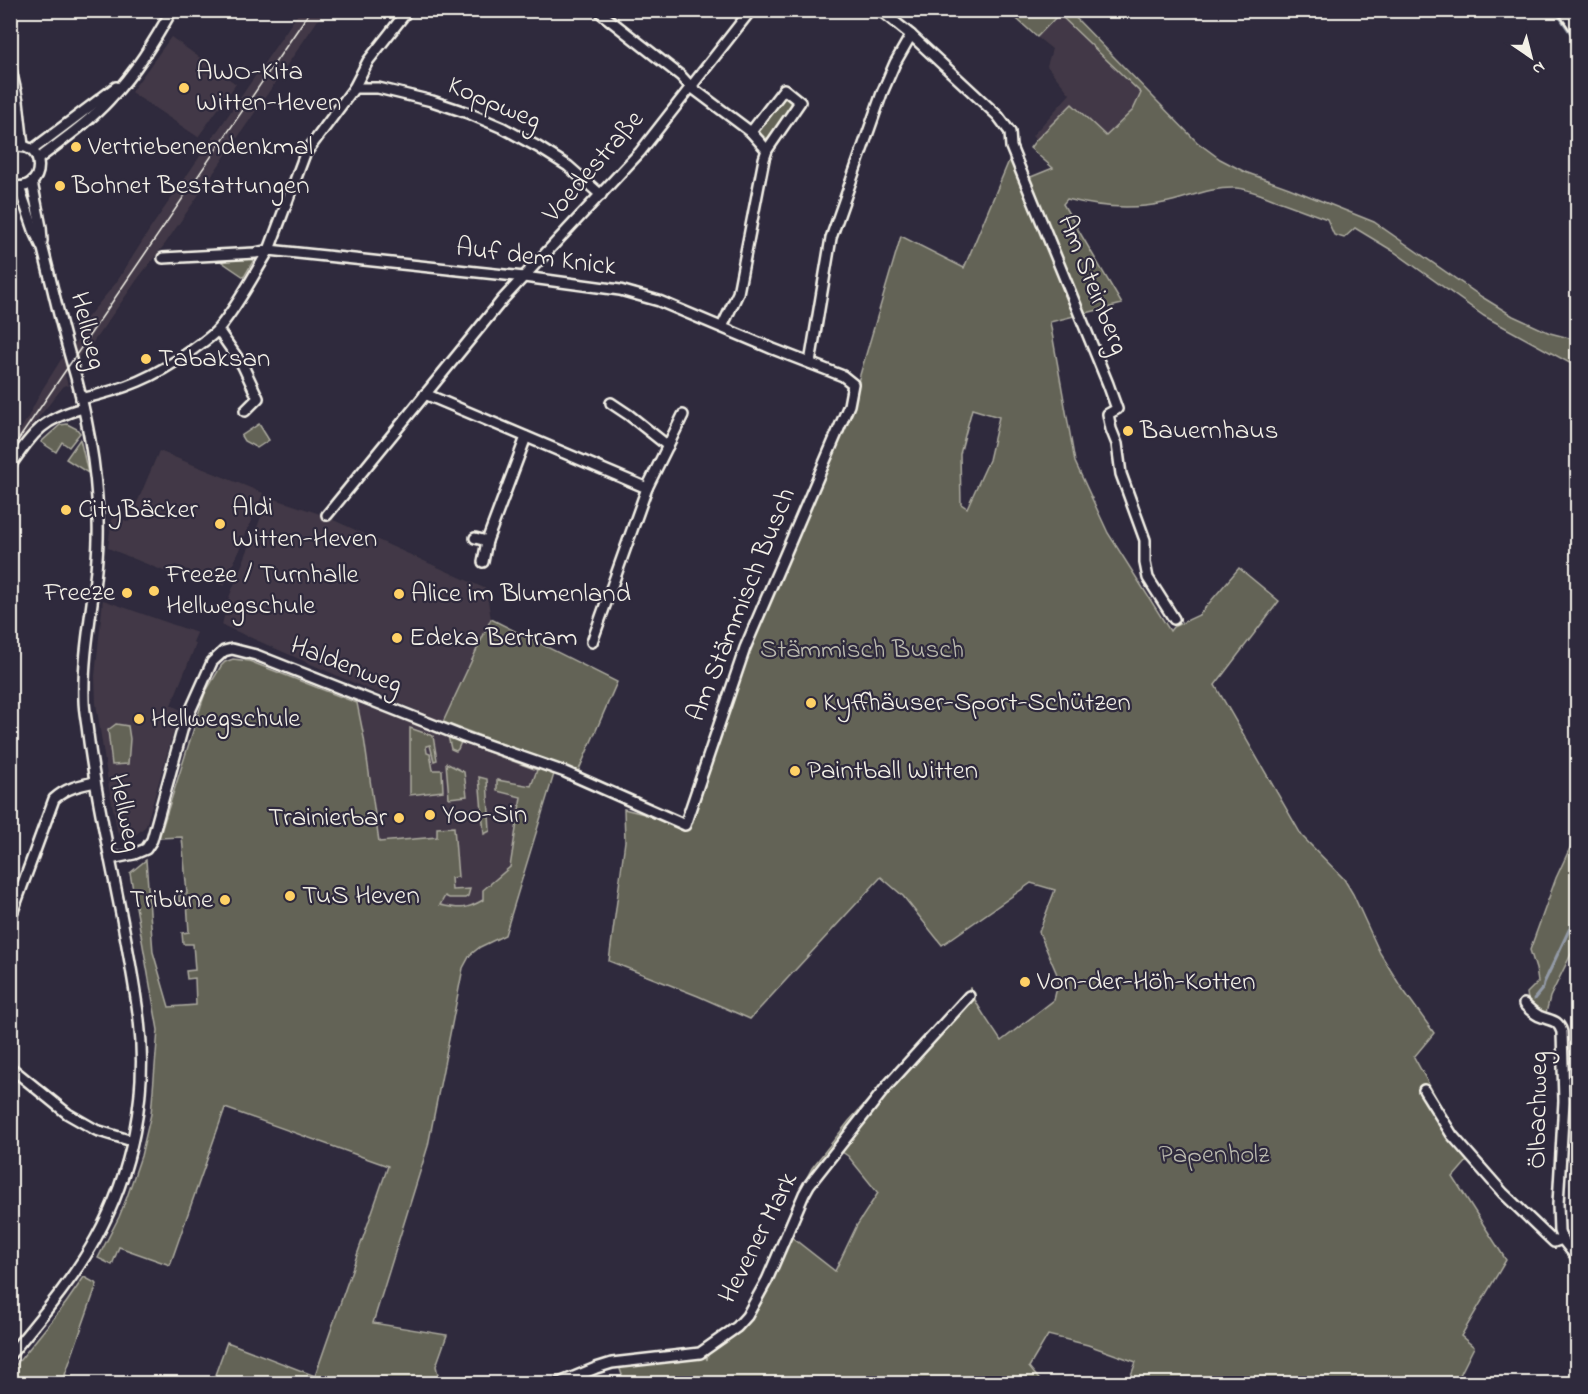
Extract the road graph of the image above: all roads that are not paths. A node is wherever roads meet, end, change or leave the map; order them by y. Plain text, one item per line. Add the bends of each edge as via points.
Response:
1 (172, 10) edge
2 (408, 10) edge
3 (751, 10) edge
4 (880, 10) edge
5 (1563, 10) edge
6 (602, 14) dead end
7 (1578, 32) edge
8 (911, 35) junction
9 (10, 66) edge
10 (127, 78) junction
11 (354, 87) junction
12 (691, 87) junction
13 (751, 132) junction
14 (10, 148) edge
15 (27, 148) junction
16 (767, 150) junction
17 (38, 159) junction
18 (32, 182) junction
19 (15, 186) edge
20 (601, 195) junction
21 (43, 249) junction
22 (269, 250) junction
23 (163, 258) dead end
24 (524, 277) junction
25 (722, 327) junction
26 (218, 330) junction
27 (810, 363) junction
28 (425, 394) junction
29 (610, 403) dead end
30 (82, 404) junction
31 (849, 405) joint
32 (246, 411) dead end
33 (683, 415) dead end
34 (526, 437) junction
35 (668, 446) junction
36 (10, 466) edge
37 (647, 488) junction
38 (327, 514) dead end
39 (475, 538) dead end
40 (487, 541) junction
41 (483, 562) dead end
42 (1174, 619) dead end
43 (592, 642) dead end
44 (95, 782) junction
45 (685, 825) joint
46 (110, 860) junction
47 (10, 919) edge
48 (969, 996) dead end
49 (1524, 1004) dead end
50 (10, 1067) edge
51 (1424, 1090) dead end
52 (132, 1141) junction
53 (1562, 1239) junction
54 (1578, 1259) edge
55 (10, 1355) edge
56 (557, 1383) edge

1 - 10 street
2 - 11 street via 368,61
3 - 12 street, Voedestraße
4 - 8 street, Am Steinberg
5 - 7 street
6 - 12 street
8 - 27 street via 882,93 831,238
8 - 42 street, Am Steinberg via 998,116 1010,132 1011,147 1117,409 1108,414 1118,444 1121,474 1145,540 1148,578
9 - 15 street
10 - 15 street
10 - 17 street via 111,99
11 - 20 street, Koppweg via 378,88 432,101 486,120 568,166
11 - 22 street via 305,154
12 - 13 street
12 - 20 street, Voedestraße
13 - 16 street
13 - 16 street via 784,89 800,102
14 - 15 street
15 - 17 street
16 - 25 street via 738,293
17 - 18 street via 39,172
18 - 19 street
18 - 21 street, Hellweg
19 - 21 street, Hellweg
20 - 24 street, Voedestraße
21 - 30 street, Hellweg
22 - 23 street, Auf dem Knick
22 - 24 street, Auf dem Knick
22 - 26 street
24 - 25 street, Auf dem Knick via 620,290
24 - 28 street, Voedestraße
25 - 27 street, Auf dem Knick
26 - 30 street via 154,375
26 - 32 street via 243,366 258,398
27 - 31 street, Auf dem Knick via 853,384
28 - 34 street
28 - 38 street, Voedestraße
29 - 35 street
30 - 36 street via 46,423
30 - 44 street, Hellweg via 94,460 98,510 99,547 84,701
31 - 45 street, Am Stämmisch Busch via 745,648
33 - 35 street
34 - 37 street
34 - 40 street
35 - 37 street
37 - 43 street
39 - 40 street
40 - 41 street
44 - 46 street, Hellweg
44 - 47 street via 78,785 54,799
45 - 46 street, Haldenweg via 565,772 232,649 213,662 183,727 152,840 146,849
46 - 52 street, Hellweg via 139,1021 140,1094
48 - 56 street, Hevener Mark via 887,1086 809,1185 767,1280 741,1323 700,1353 612,1363
49 - 53 street, Ölbachweg via 1539,1016 1556,1021 1562,1032 1564,1101 1558,1204
50 - 52 street via 68,1114 96,1130
51 - 53 street via 1452,1135 1503,1193 1554,1242
52 - 55 street, Hellweg via 122,1180 96,1239
53 - 54 street

